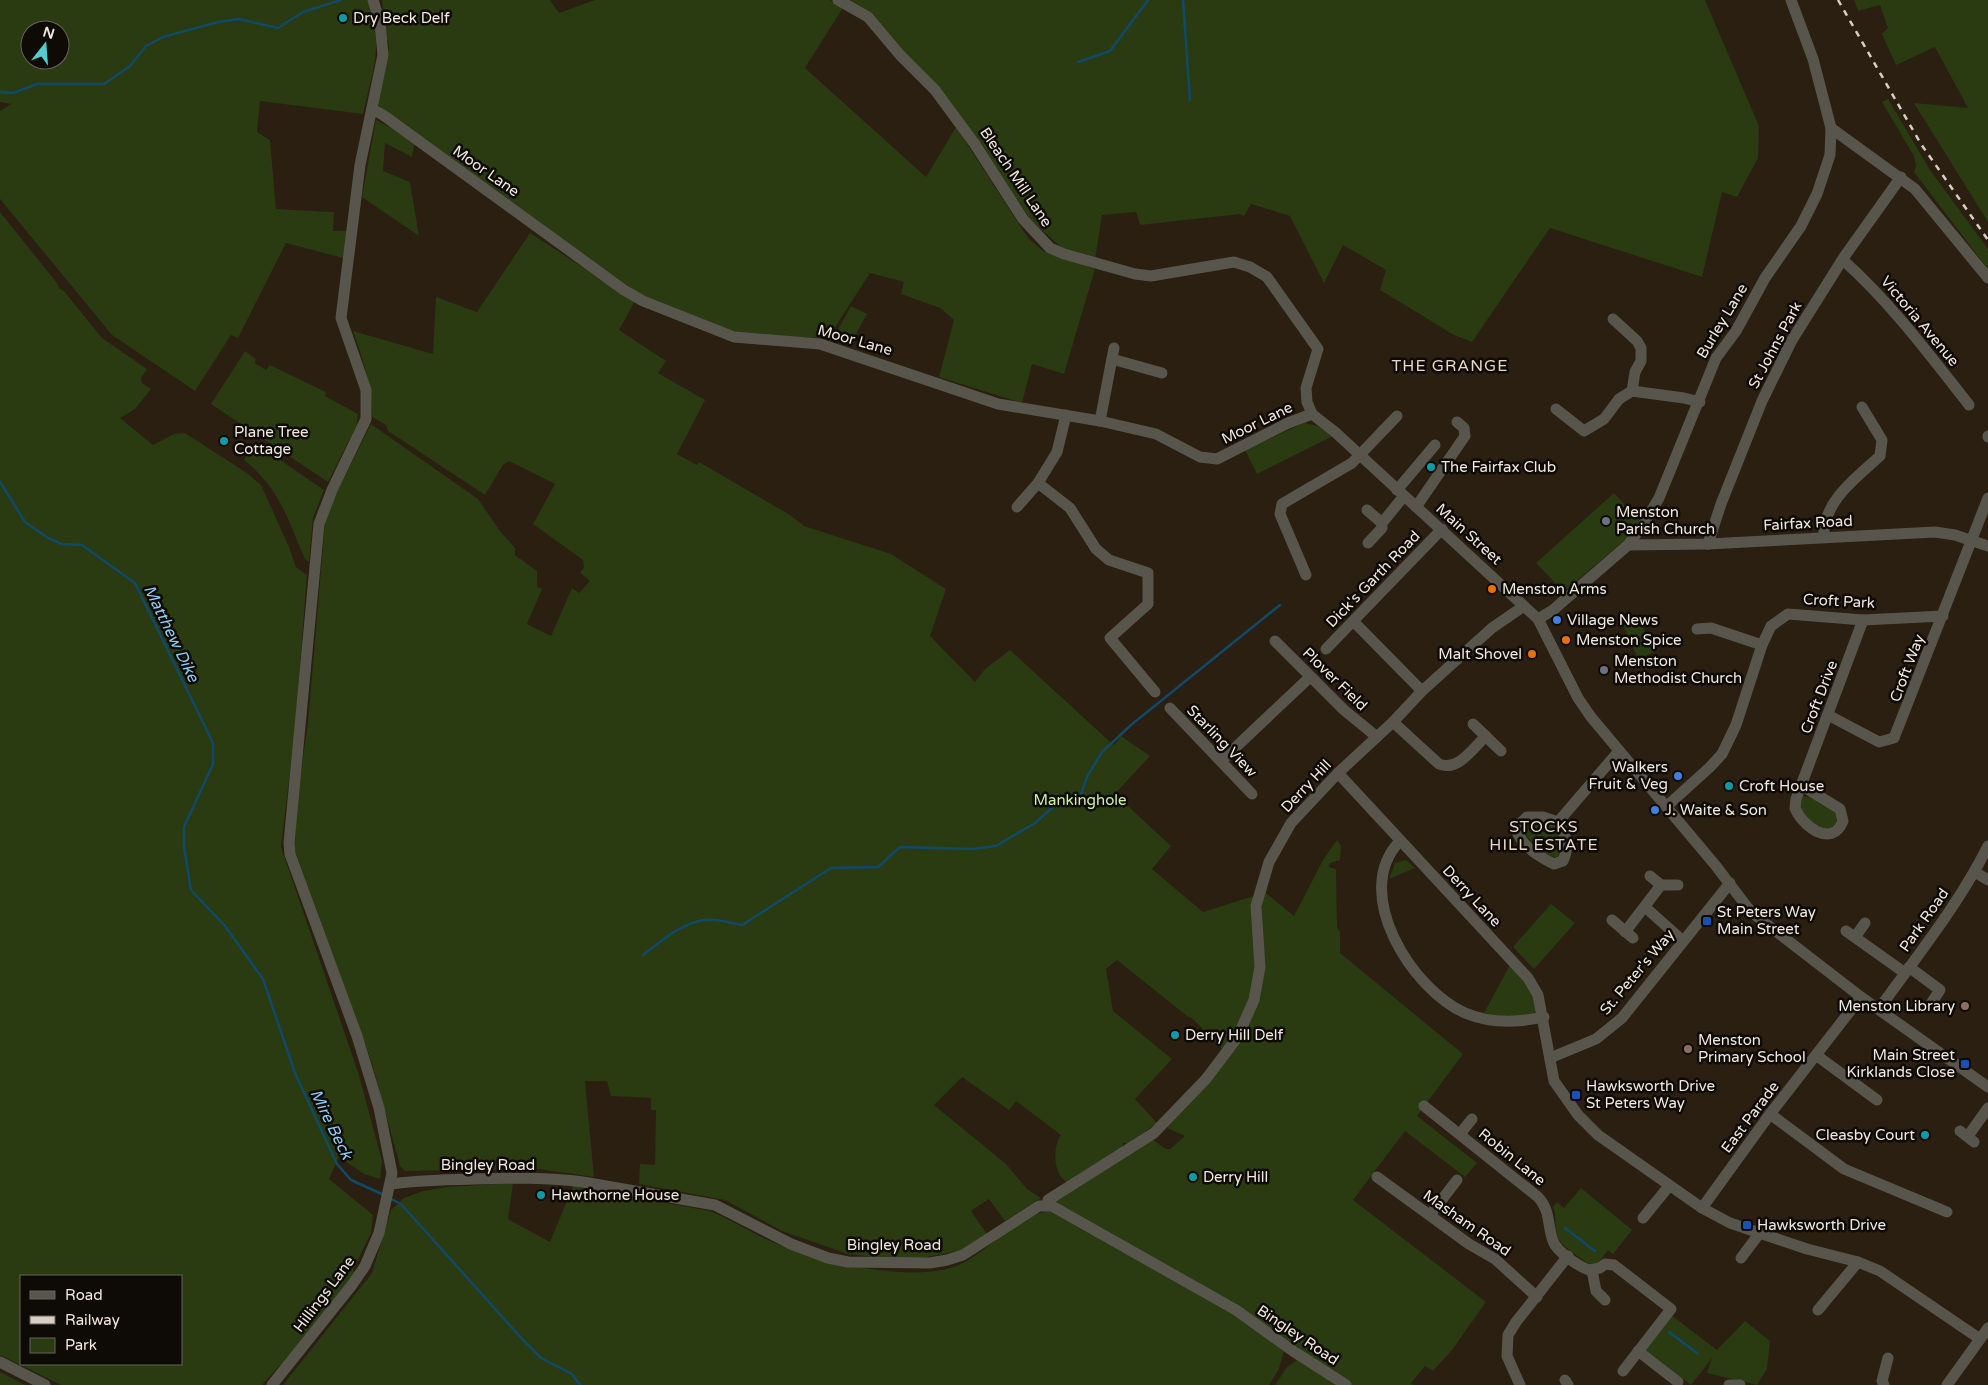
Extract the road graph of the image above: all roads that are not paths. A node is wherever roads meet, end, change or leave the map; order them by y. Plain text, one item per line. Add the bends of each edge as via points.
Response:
1 (373, 0) edge
2 (838, 0) edge
3 (1791, 0) edge
4 (372, 109) junction
5 (1831, 128) junction
6 (1901, 177) junction
7 (1843, 260) junction
8 (1988, 278) edge
9 (1613, 319) dead end
10 (1162, 373) dead end
11 (1632, 391) junction
12 (1700, 402) junction
13 (1969, 405) dead end
14 (1862, 407) dead end
15 (1556, 410) dead end
16 (1312, 414) junction
17 (1066, 416) junction
18 (1397, 416) dead end
19 (1100, 421) junction
20 (1457, 422) dead end
21 (1434, 445) dead end
22 (1360, 456) junction
23 (1038, 483) junction
24 (1401, 493) junction
25 (1988, 498) edge
26 (1416, 506) junction
27 (1017, 507) dead end
28 (1367, 510) dead end
29 (1382, 523) junction
30 (1442, 529) junction
31 (1824, 537) junction
32 (1973, 540) junction
33 (1368, 543) dead end
34 (1708, 544) junction
35 (1628, 545) junction
36 (1988, 546) edge
37 (1306, 575) dead end
38 (1524, 606) junction
39 (1943, 616) junction
40 (1538, 619) junction
41 (1863, 620) junction
42 (1354, 622) junction
43 (1696, 629) dead end
44 (1275, 641) dead end
45 (1762, 645) junction
46 (1326, 649) dead end
47 (1310, 677) junction
48 (1422, 691) junction
49 (1155, 692) dead end
50 (1170, 708) dead end
51 (1828, 715) junction
52 (1393, 722) junction
53 (1473, 724) dead end
54 (1486, 736) junction
55 (1377, 737) junction
56 (1501, 751) dead end
57 (1619, 751) junction
58 (1221, 761) junction
59 (1338, 773) junction
60 (1801, 785) junction
61 (1252, 794) dead end
62 (1667, 806) junction
63 (1558, 822) junction
64 (1400, 841) junction
65 (1988, 846) edge
66 (1975, 872) junction
67 (1650, 876) dead end
68 (1988, 880) edge
69 (1730, 883) junction
70 (1661, 885) junction
71 (1678, 885) dead end
72 (1645, 907) junction
73 (1612, 920) dead end
74 (1865, 923) dead end
75 (1683, 940) junction
76 (1907, 970) junction
77 (1861, 997) junction
78 (1932, 1002) dead end
79 (1878, 1008) junction
80 (1544, 1017) junction
81 (1816, 1055) junction
82 (1550, 1058) junction
83 (1988, 1087) edge
84 (1877, 1100) dead end
85 (1424, 1106) dead end
86 (1988, 1108) edge
87 (1770, 1114) junction
88 (1472, 1119) dead end
89 (1460, 1134) junction
90 (1967, 1136) dead end
91 (1377, 1176) dead end
92 (1457, 1180) dead end
93 (391, 1184) junction
94 (1669, 1186) junction
95 (1047, 1206) junction
96 (1702, 1208) junction
97 (1947, 1212) dead end
98 (1430, 1215) junction
99 (1643, 1218) dead end
100 (1758, 1234) junction
101 (1568, 1256) junction
102 (1741, 1258) dead end
103 (1858, 1262) junction
104 (1592, 1270) junction
105 (1537, 1297) junction
106 (1605, 1300) dead end
107 (1818, 1310) dead end
108 (1988, 1328) edge
109 (1980, 1339) junction
110 (1638, 1351) junction
111 (1888, 1358) dead end
112 (0, 1362) edge
113 (1623, 1371) dead end
114 (1678, 1382) dead end
115 (45, 1385) edge
116 (272, 1385) edge
117 (1346, 1385) edge
118 (1520, 1385) edge
119 (1729, 1385) edge
120 (1740, 1385) edge
121 (1884, 1385) edge
122 (1947, 1385) edge

1 - 4 street, Hillings Lane via 380,23 383,55
2 - 16 street, Bleach Mill Lane via 868,17 935,90 1023,219 1050,248 1135,274 1152,276 1234,262 1267,277 1318,349 1306,388
3 - 5 street, Burley Lane via 1813,59
4 - 17 street, Moor Lane via 643,301 734,337 820,344 998,404
4 - 93 street, Hillings Lane via 360,165 341,318 366,390 366,420 319,524 289,843 290,854 380,1108 391,1157
5 - 6 street
5 - 12 street, Burley Lane via 1830,155 1817,194 1801,226 1716,358
6 - 7 street, St Johns Park
6 - 8 street via 1915,188
7 - 13 street, Victoria Avenue via 1872,285
7 - 34 street, St Johns Park via 1808,312 1775,374 1721,504
9 - 11 street via 1641,348 1641,361 1635,372
10 - 19 street via 1113,354
11 - 12 street
11 - 15 street via 1619,399 1604,419 1587,431
12 - 35 street, Burley Lane via 1659,498
14 - 31 street via 1882,440 1880,456 1837,498 1823,527
16 - 19 street, Moor Lane via 1217,459 1200,457 1156,434
16 - 22 street, Main Street
17 - 19 street, Moor Lane
17 - 23 street via 1057,452
18 - 22 street
20 - 26 street via 1464,428 1465,436
21 - 24 street
22 - 24 street, Main Street
22 - 37 street via 1282,504 1280,514
23 - 27 street
23 - 49 street via 1070,508 1096,549 1108,560 1148,573 1148,604 1110,638
24 - 26 street, Main Street
24 - 29 street
25 - 32 street, Croft Way
26 - 30 street, Main Street
28 - 29 street
29 - 33 street via 1382,528
30 - 38 street, Main Street
30 - 42 street, Dick's Garth Road
31 - 32 street, Fairfax Road via 1935,532
31 - 34 street, Fairfax Road
32 - 36 street, Fairfax Road
32 - 39 street, Croft Way
34 - 35 street, Fairfax Road
35 - 40 street, Burley Lane via 1553,610
38 - 40 street, Main Street
38 - 48 street, Derry Hill via 1492,628
39 - 41 street, Croft Park
39 - 51 street, Croft Way via 1894,738 1879,742
40 - 57 street, Main Street via 1578,698
41 - 45 street, Croft Park via 1788,614 1771,626
41 - 51 street, Croft Drive
42 - 46 street, Dick's Garth Road
42 - 48 street
43 - 45 street via 1711,628
44 - 47 street, Plover Field
45 - 62 street, Croft Park via 1736,725 1722,754
47 - 55 street, Plover Field
47 - 58 street
48 - 52 street, Derry Hill
50 - 58 street, Starling View
51 - 60 street, Croft Drive
52 - 54 street via 1447,768 1455,765
52 - 55 street, Derry Hill
53 - 54 street
54 - 56 street
55 - 59 street, Derry Hill
57 - 62 street, Main Street
57 - 63 street
58 - 61 street, Starling View
59 - 64 street, Derry Lane
59 - 95 street, Derry Hill via 1291,823 1269,862 1256,906 1260,967 1254,1000 1237,1038 1206,1079 1154,1134 1048,1200
60 - 60 street, Croft Drive via 1795,808 1800,817 1822,835 1836,831 1843,821 1840,809
62 - 69 street, Main Street
63 - 63 street via 1544,816 1527,817 1516,828 1518,837 1540,857 1554,864 1563,861 1567,852 1566,837
64 - 80 street, Derry Lane via 1528,978 1538,995
64 - 80 street via 1392,850 1384,870 1381,886 1385,918 1399,948 1422,978 1450,1004 1478,1018 1512,1022
65 - 66 street, Park Road
66 - 68 street
66 - 76 street, Park Road
67 - 70 street
69 - 75 street, St. Peter's Way
69 - 77 street, Main Street via 1751,912
70 - 71 street
70 - 72 street
72 - 73 street via 1629,935
72 - 75 street
74 - 76 street via 1851,934
75 - 82 street, St. Peter's Way via 1622,1018 1596,1039
76 - 78 street via 1940,990
76 - 79 street, Park Road
77 - 79 street, Main Street
77 - 81 street, East Parade
79 - 83 street, Main Street
80 - 82 street, Derry Lane
81 - 84 street
81 - 87 street, East Parade
82 - 94 street via 1554,1081 1578,1115 1598,1135
85 - 89 street, Robin Lane
86 - 90 street
87 - 96 street, East Parade
87 - 97 street via 1844,1169
88 - 89 street, Robin Lane
89 - 101 street, Robin Lane via 1543,1202 1554,1243
91 - 98 street, Masham Road
92 - 98 street
93 - 95 street, Bingley Road via 508,1178 583,1182 716,1205 791,1244 848,1262 930,1263 947,1260 963,1255 1039,1206
93 - 116 street, Hillings Lane via 379,1233 365,1266
94 - 96 street
94 - 99 street
95 - 117 street, Bingley Road via 1236,1310
96 - 100 street
98 - 105 street, Masham Road via 1495,1259
100 - 102 street
100 - 103 street
101 - 104 street, Robin Lane
101 - 105 street
103 - 107 street
103 - 109 street via 1880,1271
104 - 106 street via 1596,1291
104 - 110 street via 1605,1264 1614,1265 1671,1309
105 - 118 street via 1516,1322 1507,1342 1507,1356
108 - 109 street
109 - 122 street
110 - 113 street
110 - 114 street
111 - 121 street via 1882,1381
112 - 115 street
119 - 120 street

